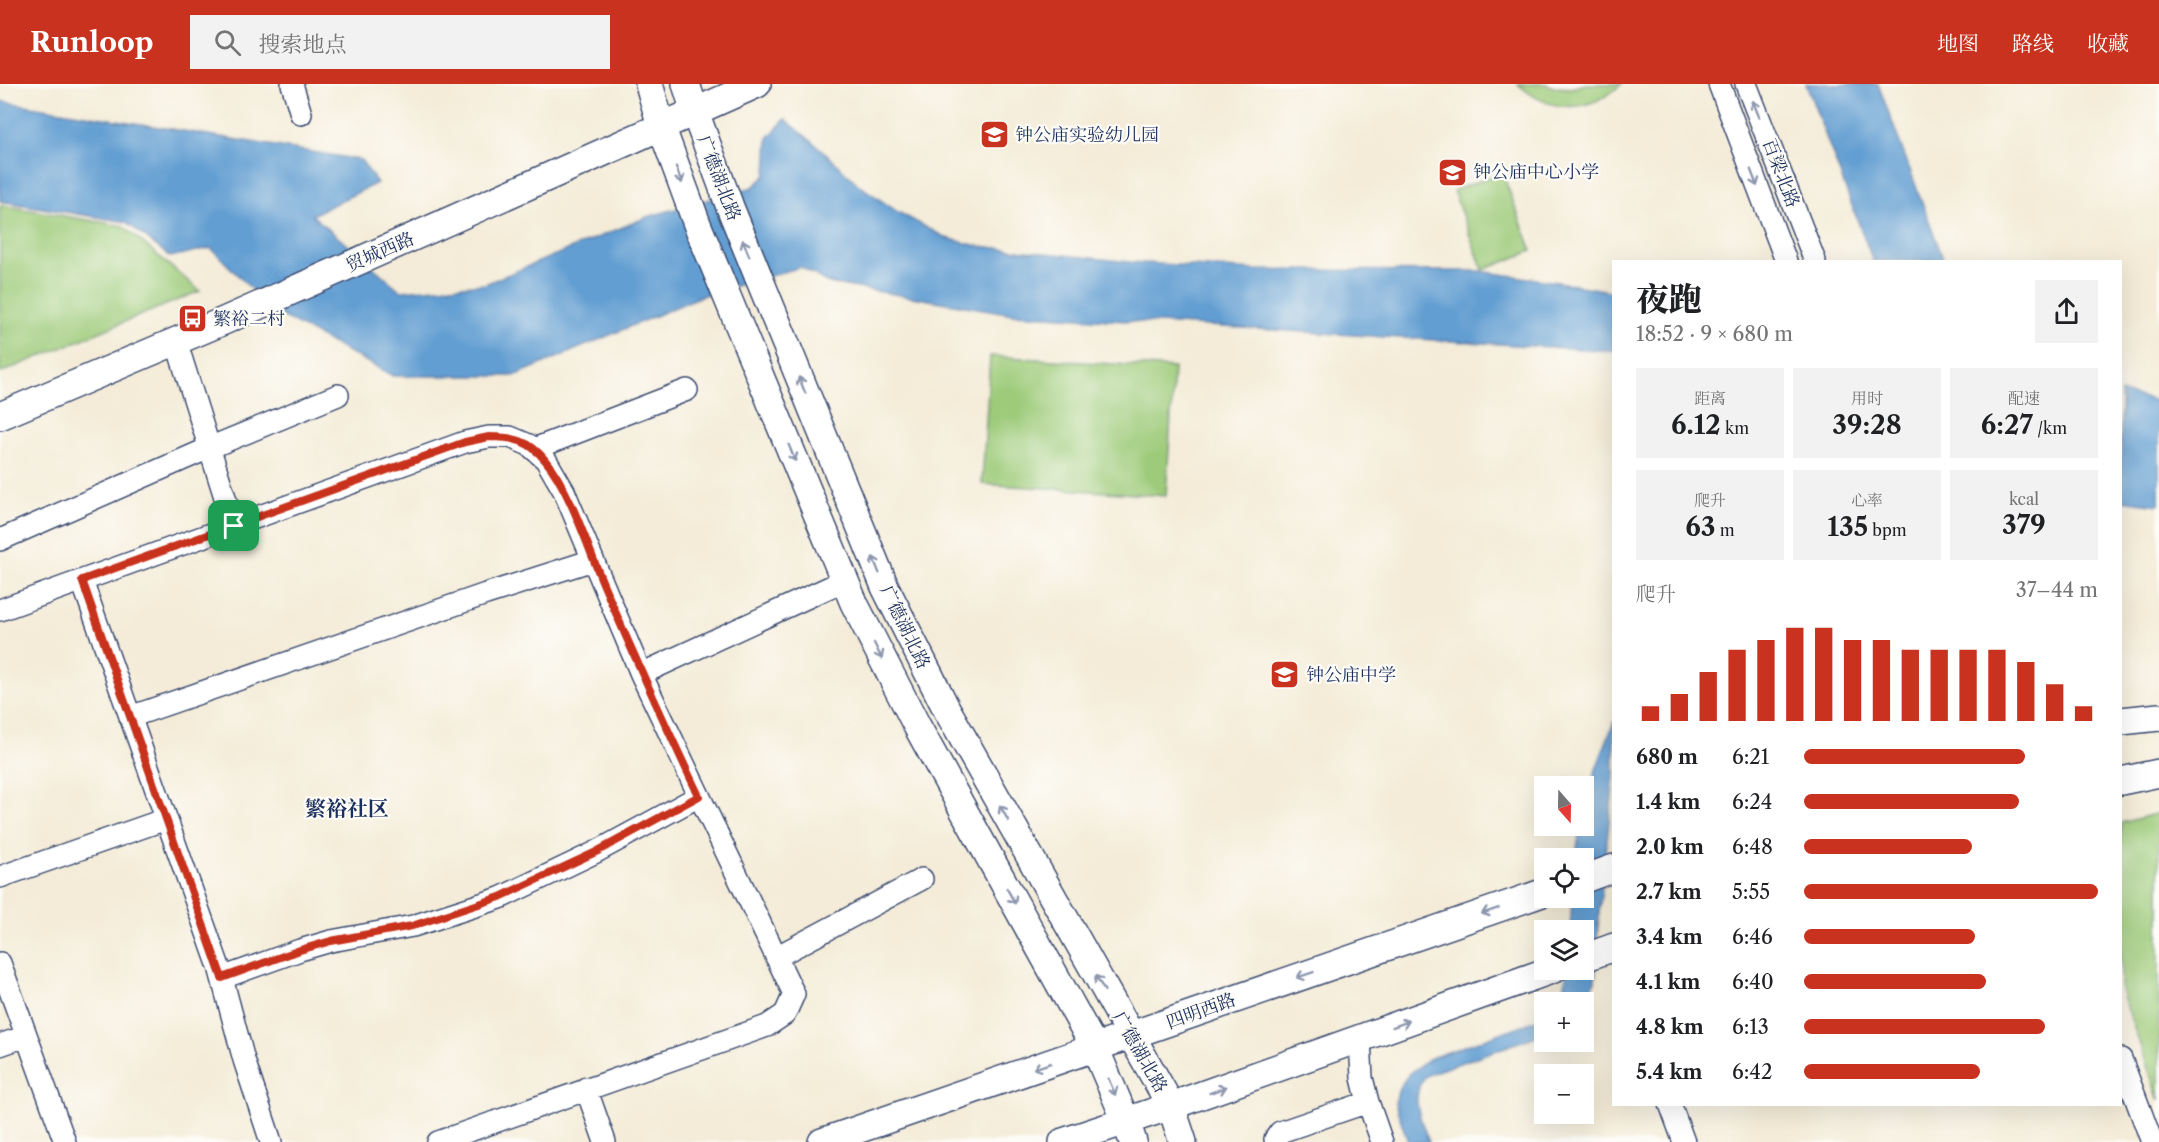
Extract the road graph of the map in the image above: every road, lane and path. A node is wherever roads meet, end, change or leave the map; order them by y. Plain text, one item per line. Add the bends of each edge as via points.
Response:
1 (292, 84) edge
2 (649, 84) edge
3 (686, 84) edge
4 (758, 84) edge
5 (1719, 84) edge
6 (1746, 84) edge
7 (694, 112) junction
8 (301, 114) dead end
9 (661, 126) junction
10 (1786, 260) edge
11 (1815, 260) edge
12 (176, 341) junction
13 (687, 390) dead end
14 (338, 395) dead end
15 (0, 416) edge
16 (209, 448) junction
17 (534, 449) junction
18 (234, 526) junction
19 (0, 540) edge
20 (593, 560) junction
21 (82, 580) junction
22 (845, 580) junction
23 (0, 610) edge
24 (641, 674) junction
25 (130, 717) junction
26 (2159, 717) edge
27 (2122, 721) edge
28 (2159, 773) edge
29 (2122, 781) edge
30 (699, 796) junction
31 (166, 819) junction
32 (1612, 869) edge
33 (1594, 875) edge
34 (0, 877) edge
35 (922, 879) dead end
36 (1534, 896) edge
37 (776, 957) junction
38 (0, 963) edge
39 (1534, 976) edge
40 (222, 978) junction
41 (26, 1035) junction
42 (1131, 1036) junction
43 (1360, 1039) junction
44 (0, 1045) edge
45 (1095, 1048) junction
46 (2122, 1062) edge
47 (586, 1088) junction
48 (1368, 1102) junction
49 (1171, 1106) junction
50 (1671, 1106) edge
51 (1130, 1131) edge
52 (65, 1142) edge
53 (271, 1142) edge
54 (438, 1142) edge
55 (605, 1142) edge
56 (822, 1142) edge
57 (1063, 1142) edge
58 (1184, 1142) edge
59 (1276, 1142) edge
60 (1382, 1142) edge
61 (1684, 1142) edge
62 (2151, 1142) edge

1 - 8 street
2 - 9 main road, 广德湖北路
3 - 7 main road, 广德湖北路
4 - 7 main road, 贸城西路
5 -> 10 street, 百梁北路
11 -> 6 street, 百梁北路
7 - 9 main road, 贸城西路
42 -> 7 main road, 广德湖北路 via 947,710 885,587
9 - 12 main road, 贸城西路
9 -> 22 main road, 广德湖北路 via 697,224
12 - 15 main road, 贸城西路
12 - 16 street
13 - 17 street
14 - 16 street
16 - 18 street
16 - 19 street
17 - 18 street via 510,437 465,442
17 - 20 street via 546,460 564,491
18 - 21 street
20 - 24 street
20 - 25 street
21 - 23 street
21 - 25 street
22 - 24 street
22 -> 45 main road, 广德湖北路 via 917,726
24 - 30 street
25 - 31 street
26 - 27 main road
28 - 29 main road
30 - 37 street
30 - 40 street via 596,852 500,897 412,926 300,950
31 - 34 street
31 - 40 street
32 - 33 main road
35 - 37 street
36 -> 42 main road, 四明西路
37 - 47 street via 794,994 785,1014 767,1026
38 - 41 street
43 -> 39 main road
40 - 53 street
41 - 44 street
41 - 52 street
42 - 45 main road, 四明西路
42 - 49 main road, 广德湖北路
43 - 48 street
49 -> 43 main road
45 -> 51 main road, 广德湖北路
45 -> 56 main road, 四明西路
46 - 62 street
47 - 54 street
47 - 55 street
48 - 59 street via 1280,1132
48 - 60 street
49 - 51 main road
49 - 58 main road, 广德湖北路
50 - 61 street
51 - 57 main road

